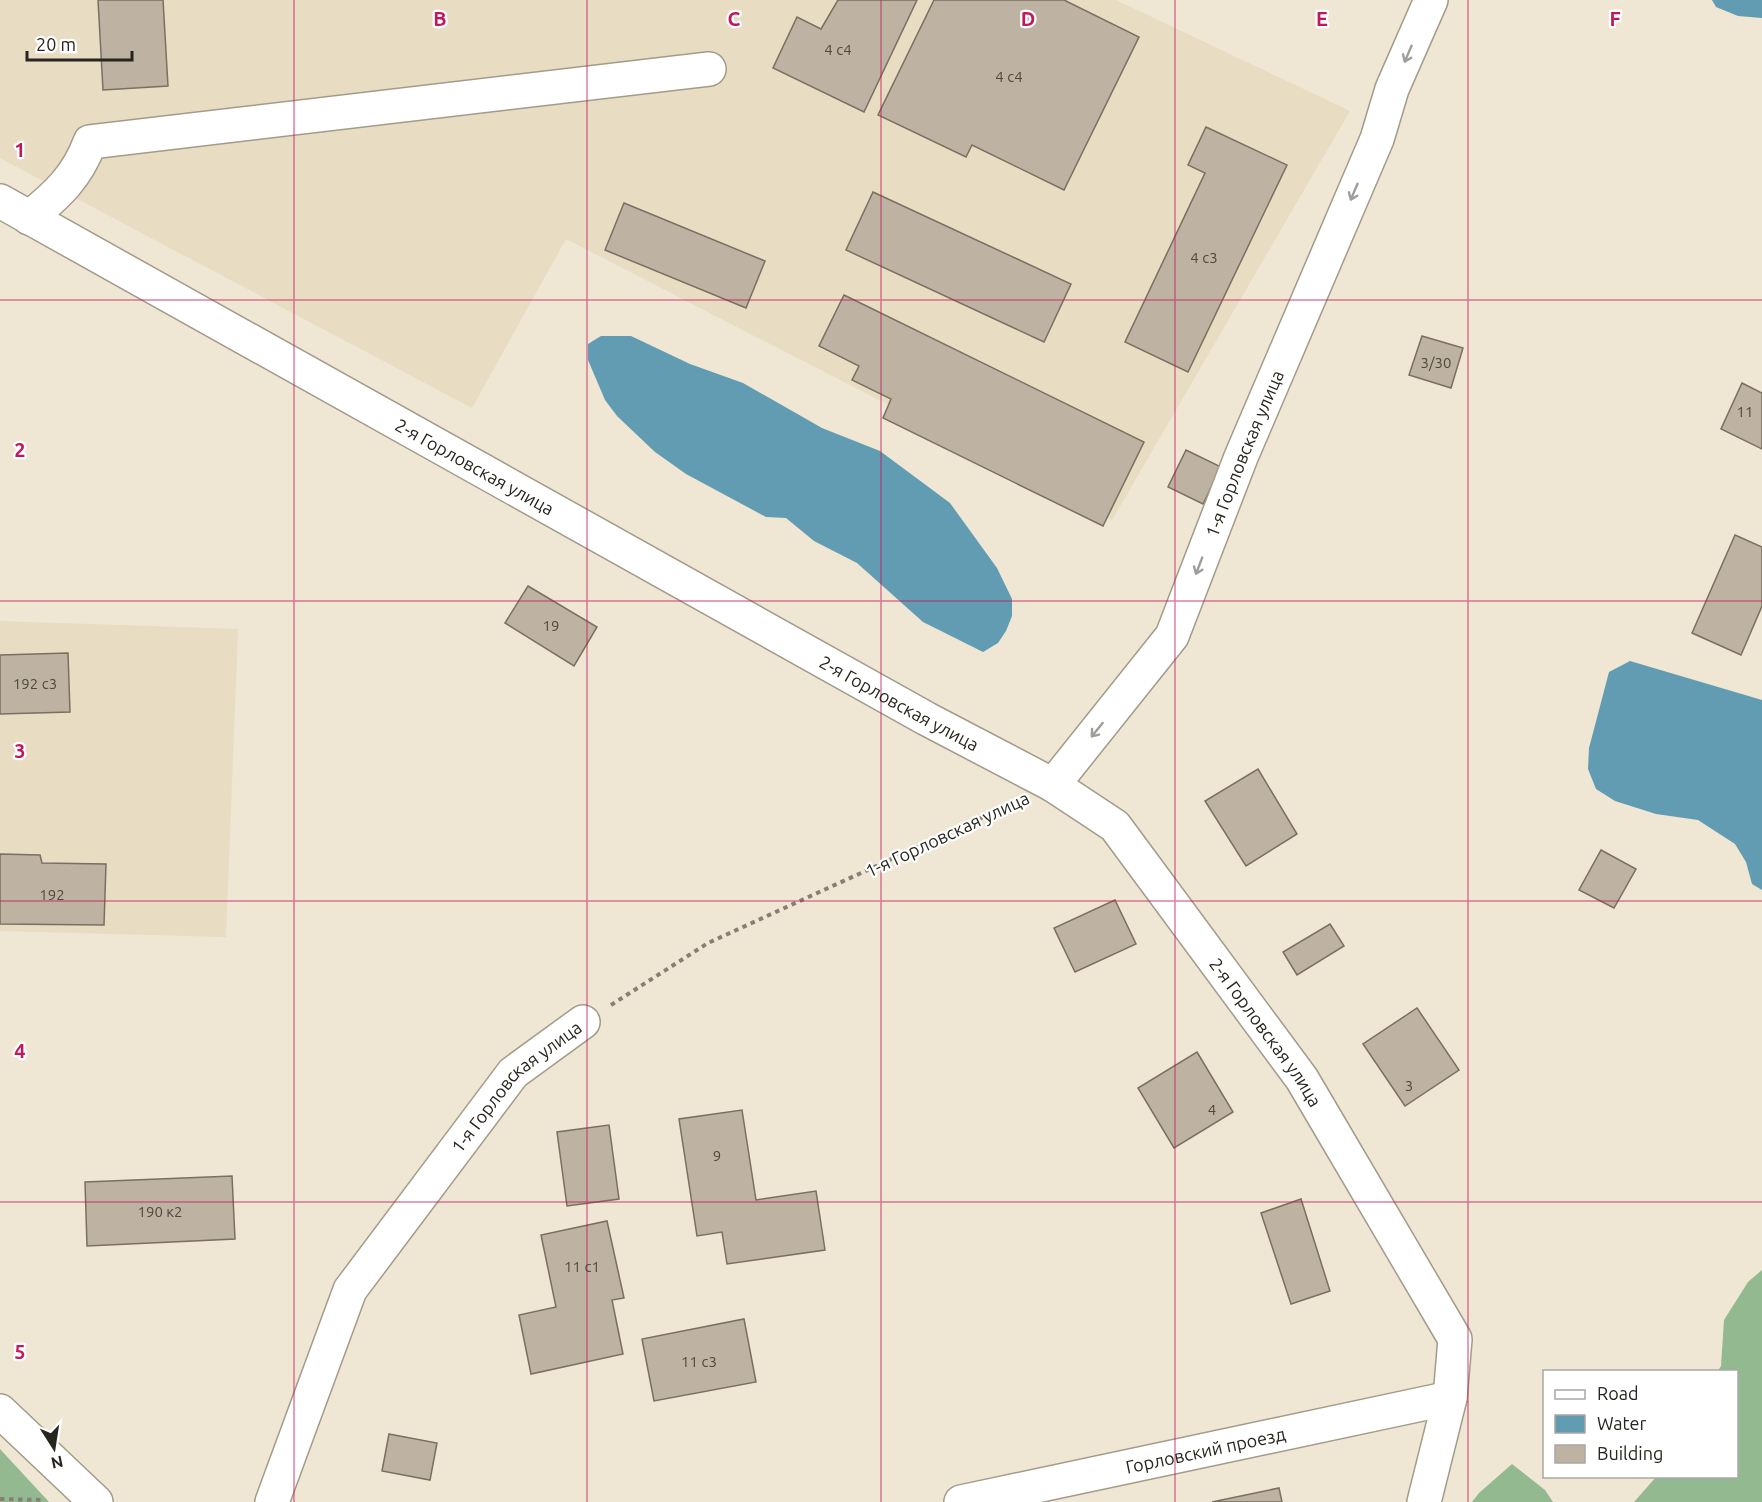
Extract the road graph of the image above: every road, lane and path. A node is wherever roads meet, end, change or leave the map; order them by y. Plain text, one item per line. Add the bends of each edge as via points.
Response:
1 (1431, 0) edge
2 (709, 69) dead end
3 (0, 201) edge
4 (29, 218) junction
5 (1053, 785) junction
6 (583, 1022) joint
7 (1450, 1398) junction
8 (0, 1411) edge
9 (96, 1502) edge
10 (272, 1502) edge
11 (961, 1502) edge
12 (1424, 1502) edge

1 -> 5 street, 1-я Горловская улица via 1392,89 1377,139 1241,457 1172,636
2 - 4 street via 90,142 81,166
3 - 4 street, 2-я Горловская улица
4 - 5 street, 2-я Горловская улица via 927,719
5 - 6 path, 1-я Горловская улица via 708,943
5 - 7 street, 2-я Горловская улица via 1115,826 1302,1079 1455,1339
6 - 10 street, 1-я Горловская улица via 513,1073 350,1290
7 - 11 street, Горловский проезд
7 - 12 street, 2-я Горловская улица
8 - 9 street

